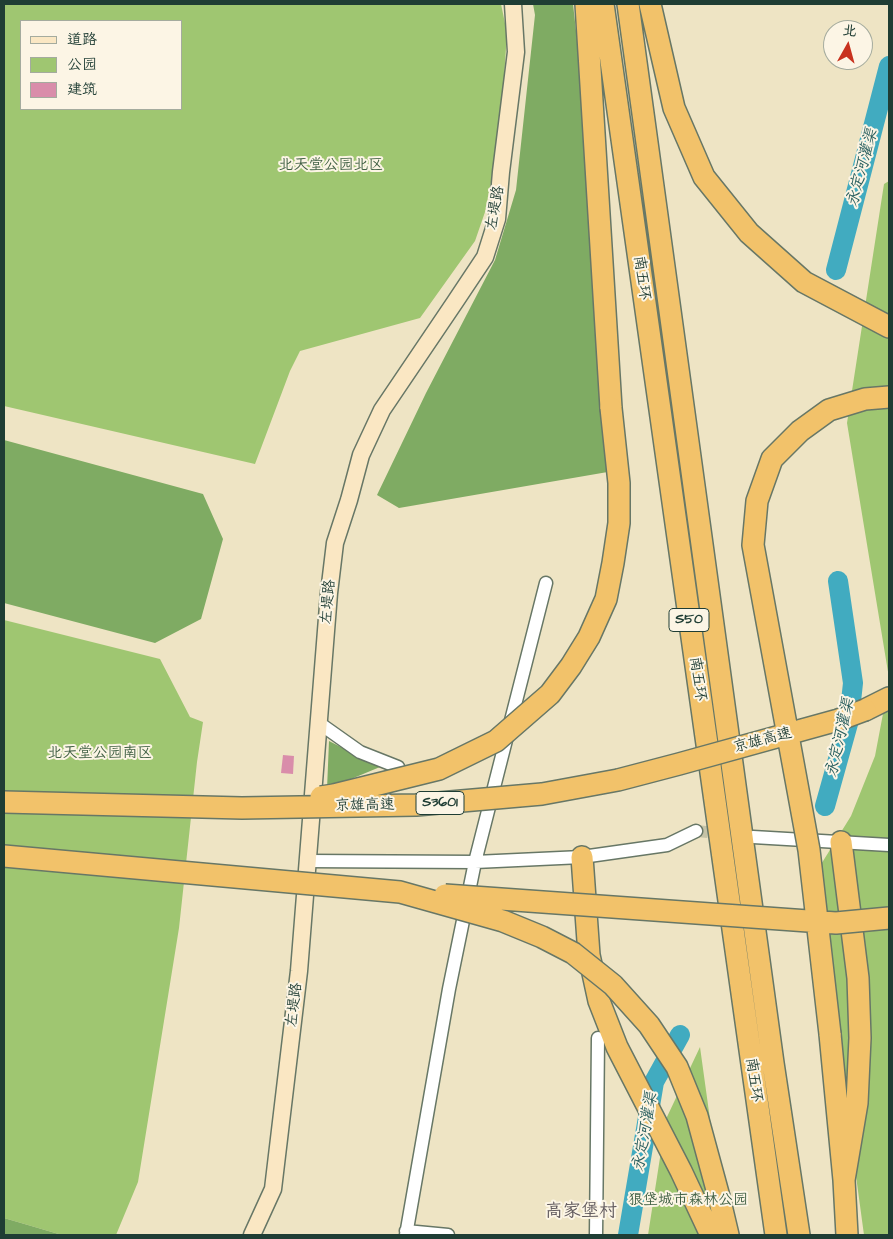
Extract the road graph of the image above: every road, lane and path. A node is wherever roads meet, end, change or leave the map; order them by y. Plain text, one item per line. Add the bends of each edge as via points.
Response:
1 (513, 4) edge
2 (586, 4) edge
3 (603, 4) edge
4 (628, 4) edge
5 (650, 4) edge
6 (889, 327) edge
7 (889, 397) edge
8 (546, 583) dead end
9 (889, 698) edge
10 (319, 723) junction
11 (4, 802) edge
12 (242, 808) junction
13 (311, 816) junction
14 (696, 831) tunnel mouth
15 (753, 837) tunnel mouth
16 (840, 842) junction
17 (889, 844) edge
18 (4, 856) edge
19 (582, 857) junction
20 (308, 861) junction
21 (475, 862) junction
22 (400, 892) junction
23 (889, 918) edge
24 (598, 1038) dead end
25 (844, 1180) junction
26 (406, 1233) edge
27 (716, 1233) edge
28 (252, 1235) edge
29 (448, 1235) edge
30 (596, 1235) edge
31 (776, 1235) edge
32 (798, 1235) edge
33 (847, 1235) edge

1 - 10 main road, 左堤路 via 516,52 497,219 485,257 382,410 360,455 335,543
2 - 12 highway, bridge via 610,408 619,482 618,523 606,599 589,637 550,694 496,741 439,769 334,795
3 - 31 highway, 南五环 / S50
4 - 32 highway, 南五环 / S50
5 - 6 highway via 674,108 704,177 749,233 804,282
7 - 25 highway, bridge via 865,399 829,410 800,431 772,459 757,500 753,545 809,850
8 - 21 street
9 - 12 highway, 京雄高速 / S3601, bridge via 838,720 679,764 618,780 542,794 416,805
10 - 13 main road, 左堤路
10 - 13 street via 360,752 398,767 354,788
11 - 12 highway, 京雄高速 / S3601, bridge
13 - 20 main road, 左堤路
14 - 19 street via 667,844
15 - 16 street
16 - 17 street
16 - 25 highway via 858,978 860,1038 857,1103
18 - 22 highway, bridge
19 - 21 street
19 - 27 highway via 589,955 599,1001 618,1047
20 - 21 street
20 - 28 main road, 左堤路 via 299,971 273,1189
21 - 26 street
22 - 23 highway, bridge via 836,923
22 - 27 highway, bridge via 503,921 542,937 573,954 613,985 649,1025 677,1067 697,1116 719,1197
24 - 30 street
25 - 33 highway
26 - 29 street

